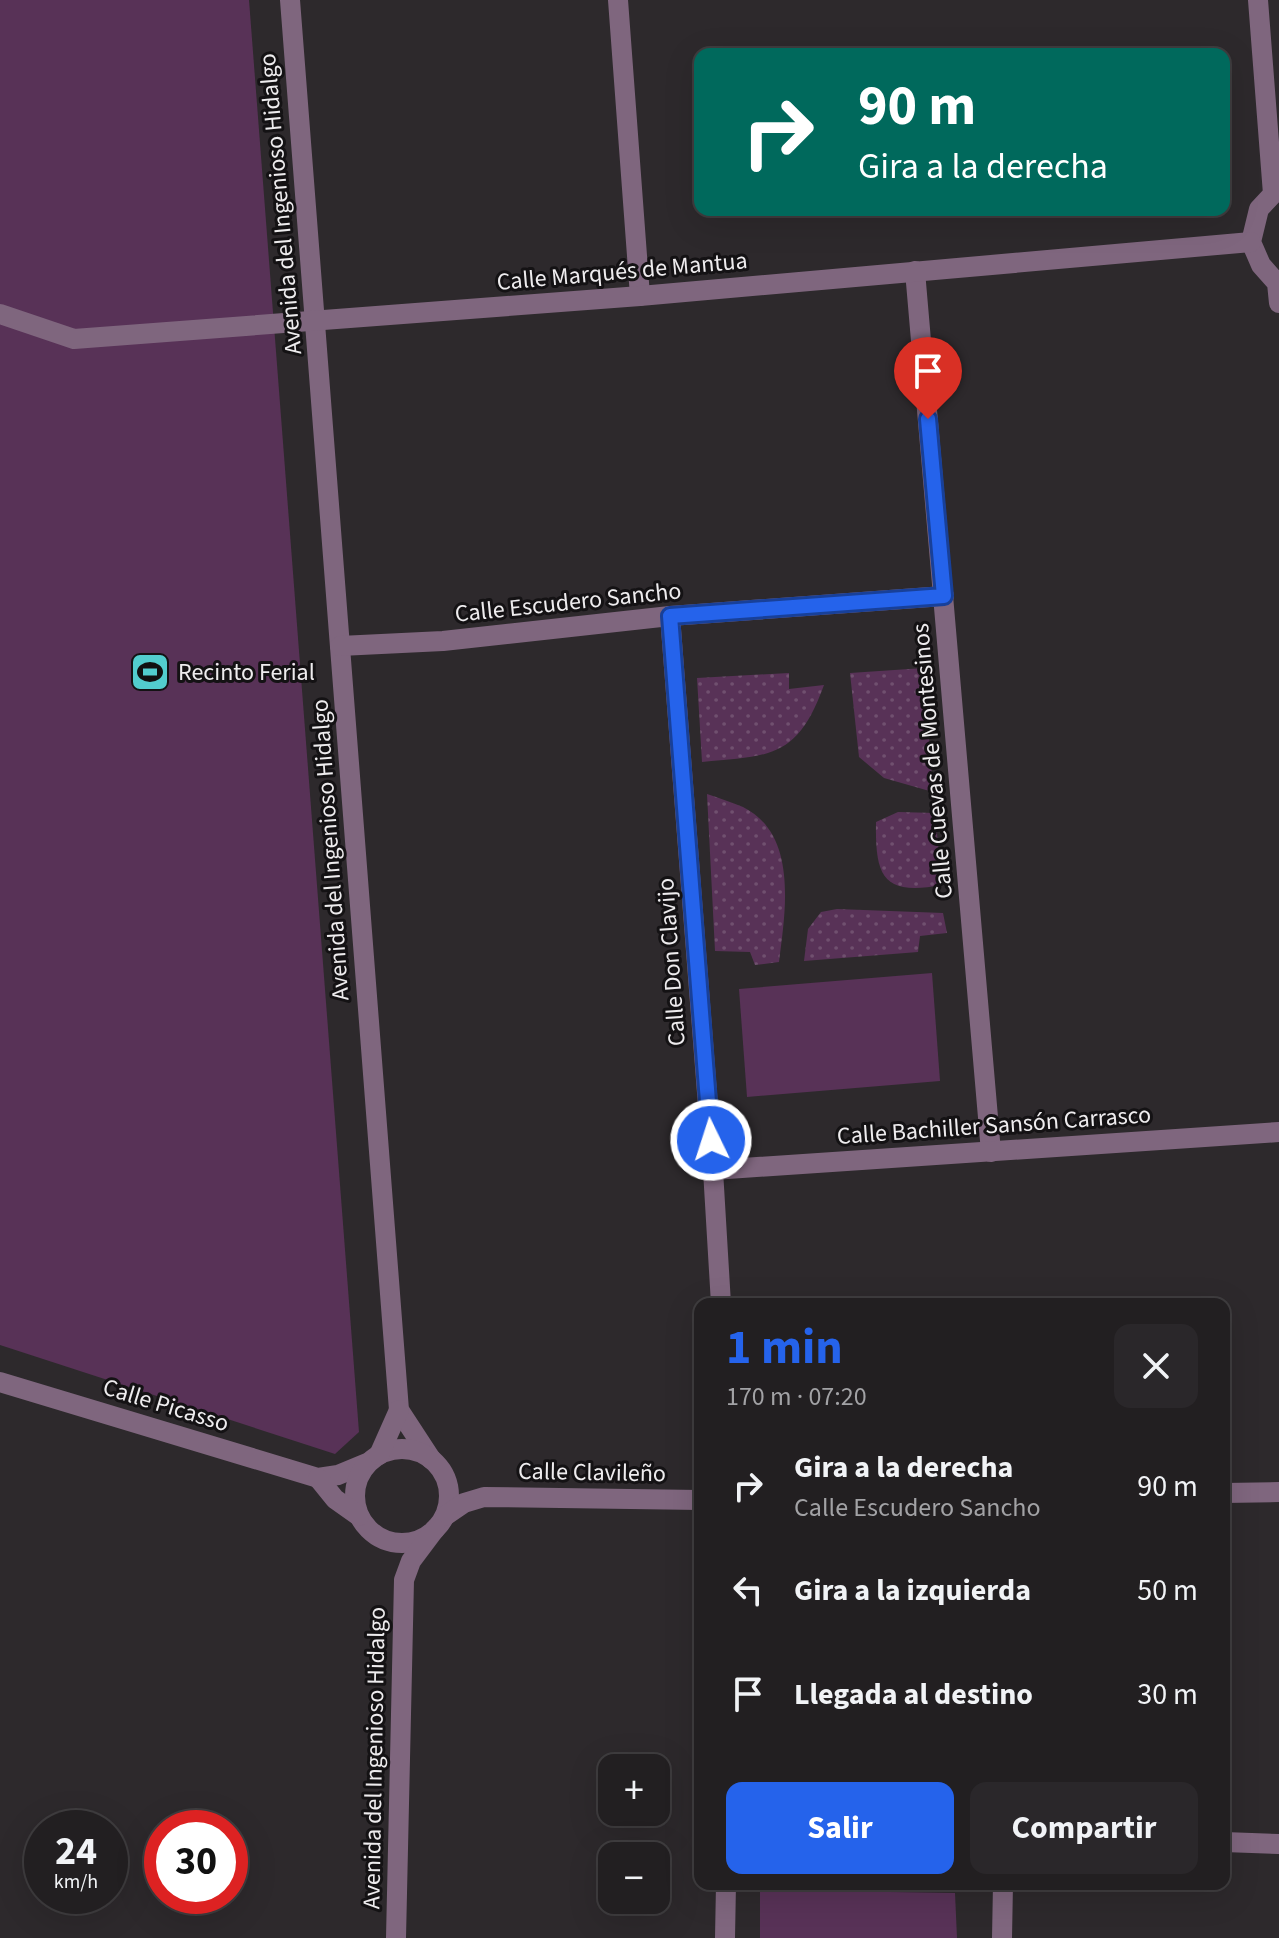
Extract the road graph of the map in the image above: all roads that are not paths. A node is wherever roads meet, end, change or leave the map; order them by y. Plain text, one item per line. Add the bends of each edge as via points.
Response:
1 (290, 0) edge
2 (618, 0) edge
3 (1258, 0) edge
4 (1276, 193) edge
5 (1251, 242) junction
6 (915, 271) junction
7 (1278, 290) edge
8 (640, 296) junction
9 (0, 314) edge
10 (315, 321) junction
11 (944, 596) junction
12 (670, 616) junction
13 (340, 646) junction
14 (1279, 1132) edge
15 (991, 1152) junction
16 (713, 1170) junction
17 (721, 1298) edge
18 (0, 1382) edge
19 (399, 1410) junction
20 (373, 1459) junction
21 (437, 1465) junction
22 (318, 1478) junction
23 (1279, 1492) edge
24 (1230, 1493) edge
25 (484, 1497) junction
26 (694, 1500) edge
27 (359, 1516) junction
28 (440, 1522) junction
29 (380, 1538) junction
30 (404, 1580) junction
31 (1230, 1842) edge
32 (1279, 1844) edge
33 (726, 1890) edge
34 (1003, 1890) edge
35 (396, 1938) edge
36 (725, 1938) edge
37 (1002, 1938) edge

1 - 10 street, Avenida del Ingenioso Hidalgo
2 - 8 street
3 - 4 street
4 - 5 street via 1259,209
5 - 6 street, Calle Marqués de Mantua
5 - 7 street
6 - 8 street, Calle Marqués de Mantua
6 - 11 street, Calle Cuevas de Montesinos
8 - 10 street, Calle Marqués de Mantua
9 - 10 street, Calle Marqués de Mantua via 74,339
10 - 13 street, Avenida del Ingenioso Hidalgo
11 - 12 street, Calle Escudero Sancho
11 - 15 street, Calle Cuevas de Montesinos
12 - 13 street, Calle Escudero Sancho via 443,641
12 - 16 street, Calle Don Clavijo
13 - 19 street, Avenida del Ingenioso Hidalgo
14 - 15 street, Calle Bachiller Sansón Carrasco
15 - 16 street, Calle Bachiller Sansón Carrasco
16 - 17 street, Calle Don Clavijo
18 - 22 street, Calle Picasso
19 - 20 street, Avenida del Ingenioso Hidalgo
19 - 21 street, Avenida del Ingenioso Hidalgo
20 - 21 street via 406,1448
20 - 22 street
20 - 27 street via 355,1488
21 - 25 street, Calle Clavileño via 464,1489
21 - 28 street via 448,1485 449,1501
22 - 27 street, Calle Picasso
23 - 24 street
25 - 26 street, Calle Clavileño
25 - 28 street, Calle Clavileño via 464,1503
27 - 29 street
28 - 29 street via 409,1543
28 - 30 street, Avenida del Ingenioso Hidalgo via 411,1561
29 - 30 street, Avenida del Ingenioso Hidalgo
30 - 35 street, Avenida del Ingenioso Hidalgo
31 - 32 street
33 - 36 street
34 - 37 street

